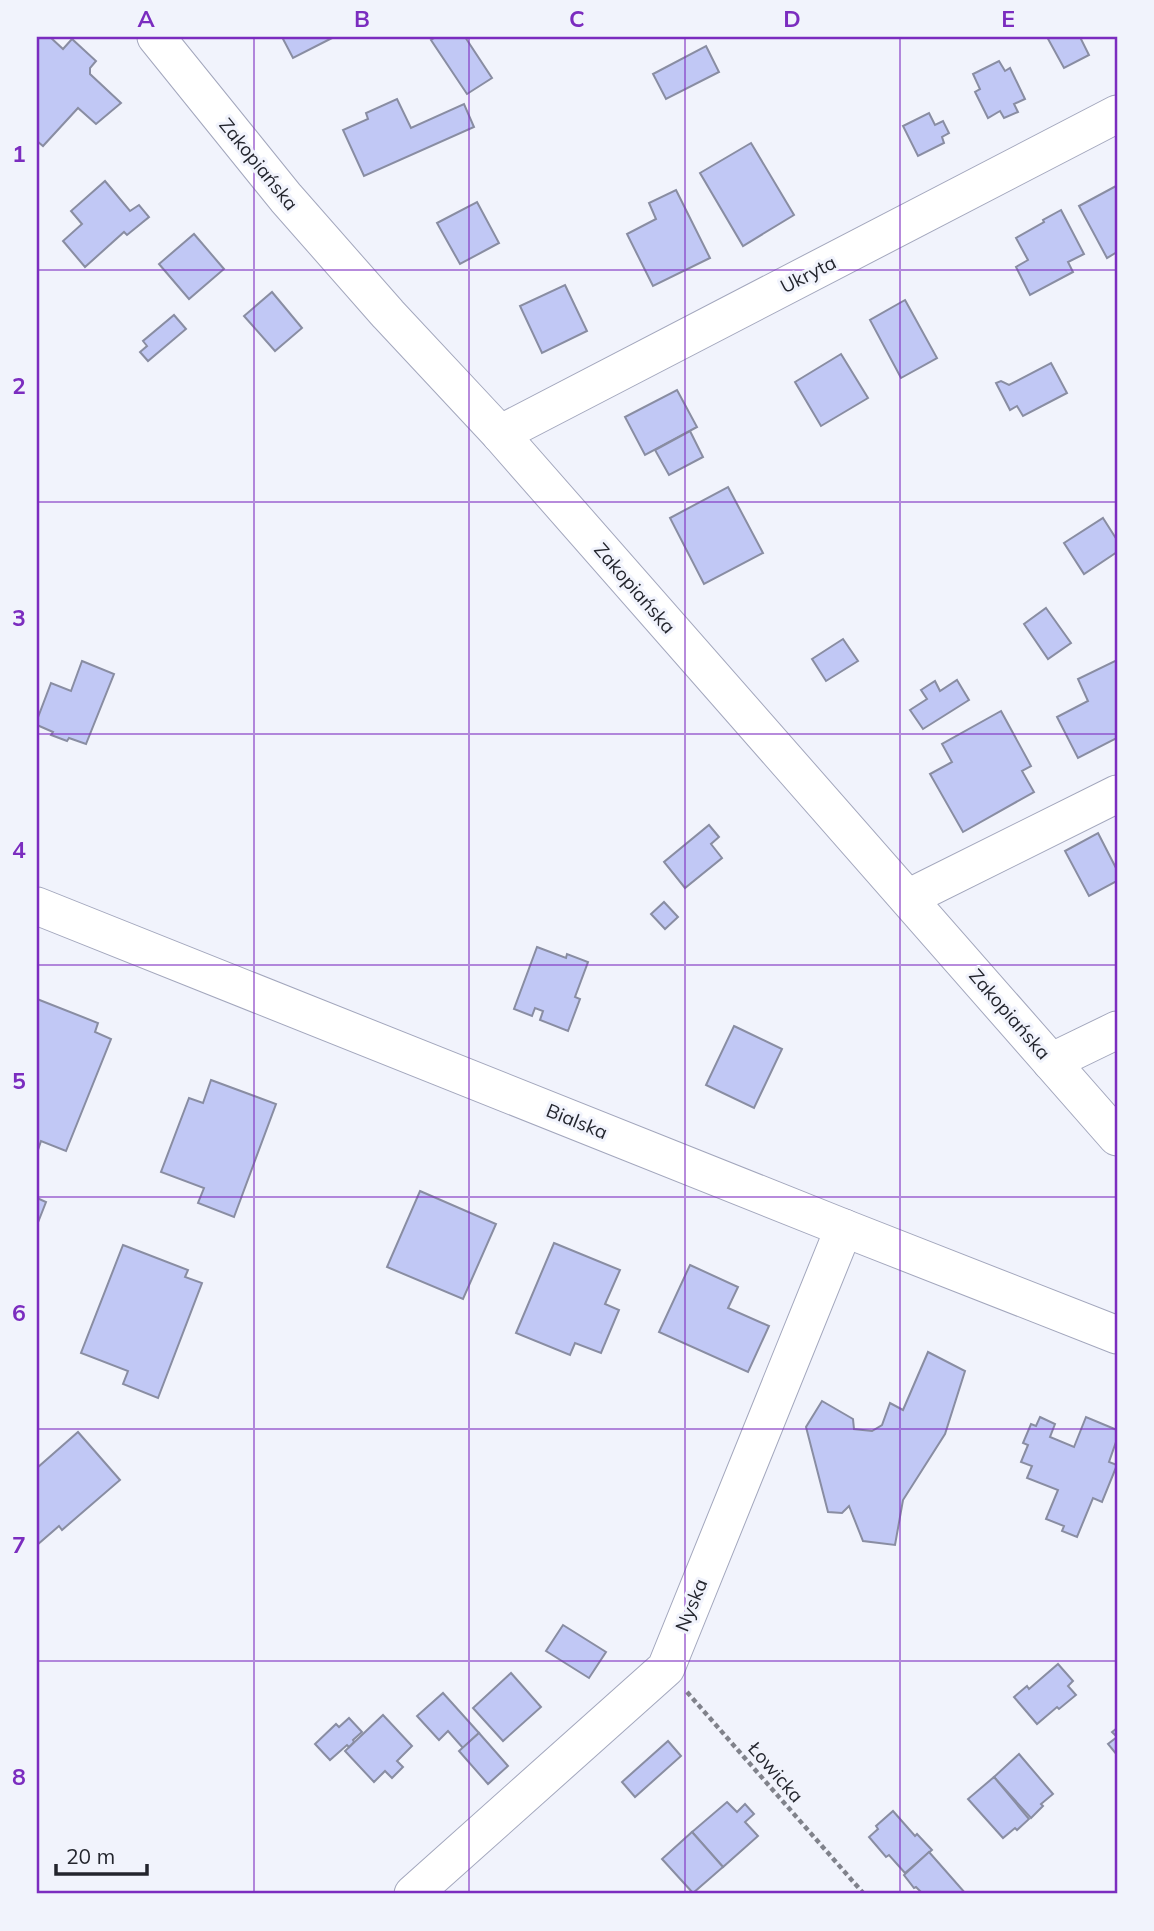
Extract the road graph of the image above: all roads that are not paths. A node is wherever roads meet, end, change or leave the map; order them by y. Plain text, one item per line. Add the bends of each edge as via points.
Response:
1 (156, 37) edge
2 (1117, 114) edge
3 (500, 434) junction
4 (1117, 794) edge
5 (908, 898) junction
6 (37, 906) edge
7 (1117, 1030) edge
8 (1051, 1062) junction
9 (1117, 1137) edge
10 (844, 1228) junction
11 (1117, 1335) edge
12 (413, 1894) edge

1 - 3 street, Zakopiańska via 286,198
2 - 3 street, Ukryta
3 - 5 street, Zakopiańska
4 - 5 street
5 - 8 street, Zakopiańska
6 - 10 street, Bialska
7 - 8 street
8 - 9 street, Zakopiańska
10 - 11 street, Bialska
10 - 12 street, Nyska via 666,1668

